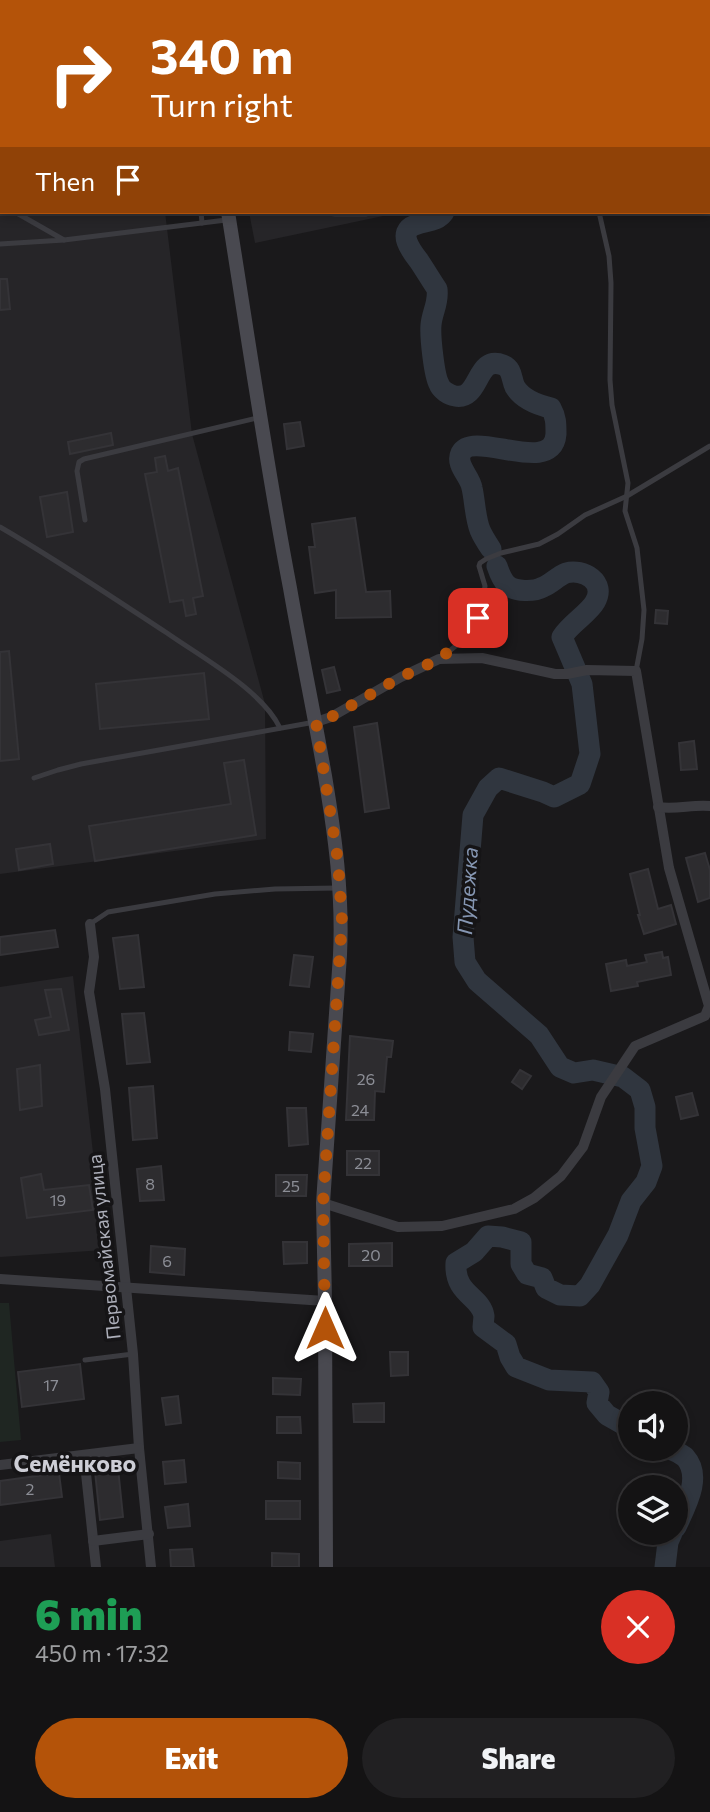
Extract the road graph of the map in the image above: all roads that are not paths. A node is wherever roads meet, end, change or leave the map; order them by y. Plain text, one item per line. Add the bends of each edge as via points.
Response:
1 (18, 214) edge
2 (201, 214) edge
3 (335, 214) edge
4 (366, 214) dead end
5 (599, 214) edge
6 (229, 216) edge
7 (202, 223) junction
8 (64, 240) junction
9 (0, 244) edge
10 (260, 417) junction
11 (710, 446) edge
12 (626, 496) junction
13 (85, 520) dead end
14 (0, 527) edge
15 (439, 659) junction
16 (636, 671) junction
17 (316, 722) junction
18 (280, 728) junction
19 (34, 778) dead end
20 (658, 807) junction
21 (710, 807) edge
22 (340, 888) junction
23 (90, 924) joint
24 (323, 1203) junction
25 (0, 1279) edge
26 (126, 1288) junction
27 (325, 1301) junction
28 (133, 1354) junction
29 (85, 1360) dead end
30 (139, 1448) junction
31 (83, 1455) junction
32 (0, 1465) edge
33 (149, 1534) junction
34 (93, 1541) junction
35 (96, 1567) edge
36 (151, 1567) edge
37 (326, 1567) edge

1 - 8 lane
2 - 7 lane
3 - 4 lane
5 - 12 lane via 609,256 610,380 628,483
6 - 7 lane
6 - 10 street
7 - 8 lane
8 - 9 lane
10 - 13 lane via 84,459 76,471
10 - 17 street
11 - 12 lane
12 - 15 lane via 539,544 480,563 485,586 473,632
12 - 16 lane via 644,610
14 - 18 lane via 218,668 255,696
15 - 16 street via 482,658 543,673
15 - 17 street
16 - 20 street
17 - 18 lane
17 - 22 street
18 - 19 lane
20 - 21 street
20 - 24 street via 669,869 709,1006 705,1016 635,1046 601,1097 583,1147 561,1176 514,1209 442,1226 398,1227
22 - 23 lane via 215,894 108,912
22 - 24 street via 342,921
23 - 26 street, Первомайская улица via 94,957 89,992 105,1088
24 - 27 street
25 - 26 street
26 - 27 street
26 - 28 street, Первомайская улица
27 - 37 street
28 - 29 lane
28 - 30 street, Первомайская улица
30 - 31 street
30 - 33 street, Первомайская улица
31 - 32 street
31 - 34 street
33 - 34 street
33 - 36 street, Первомайская улица
34 - 35 street

